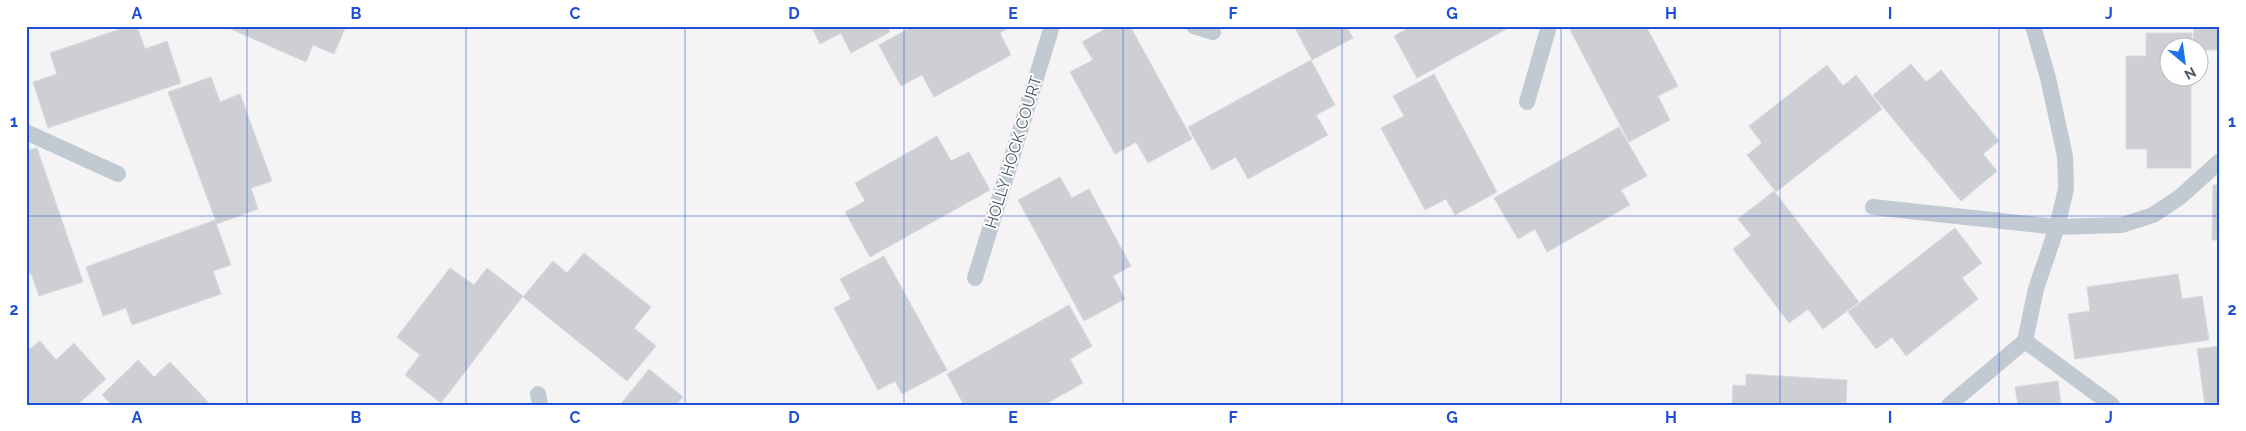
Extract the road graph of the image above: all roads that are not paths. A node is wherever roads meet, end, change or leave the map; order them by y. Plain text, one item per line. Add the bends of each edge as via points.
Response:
1 (1052, 26) edge
2 (1194, 26) edge
3 (1549, 26) edge
4 (2033, 26) edge
5 (1213, 32) dead end
6 (1527, 102) dead end
7 (26, 132) edge
8 (2220, 161) edge
9 (118, 174) dead end
10 (1873, 207) dead end
11 (2057, 228) junction
12 (975, 278) dead end
13 (2025, 341) junction
14 (1948, 405) edge
15 (2112, 405) edge

1 - 12 lane, HOLLY HOCK COURT
2 - 5 lane
3 - 6 lane
4 - 11 lane via 2065,156 2066,189
7 - 9 lane
8 - 11 lane via 2180,197 2153,215 2122,225
10 - 11 lane
11 - 13 lane via 2036,289
13 - 14 lane
13 - 15 lane

